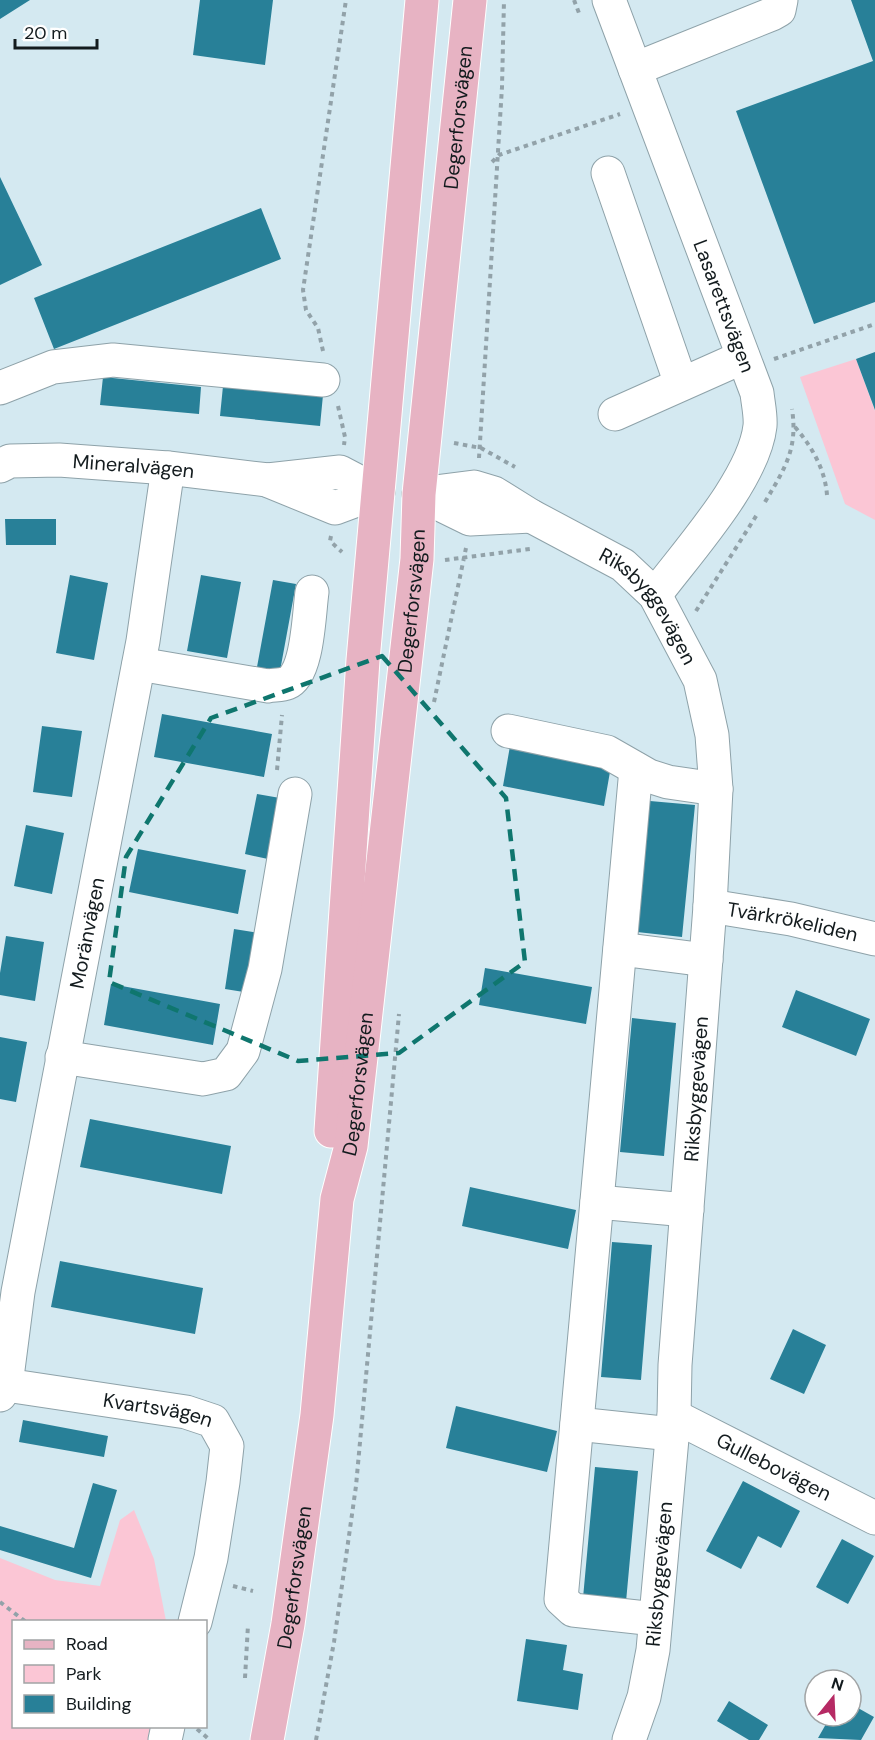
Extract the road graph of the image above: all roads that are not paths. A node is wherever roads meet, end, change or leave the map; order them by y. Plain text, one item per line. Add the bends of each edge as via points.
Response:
1 (422, 0) edge
2 (470, 0) edge
3 (781, 0) edge
4 (619, 3) edge
5 (635, 69) junction
6 (608, 173) dead end
7 (746, 363) junction
8 (323, 380) road end
9 (681, 384) junction
10 (0, 388) edge
11 (615, 414) dead end
12 (1, 464) edge
13 (168, 468) junction
14 (378, 492) junction
15 (419, 494) junction
16 (312, 592) dead end
17 (655, 595) junction
18 (139, 664) junction
19 (508, 731) dead end
20 (636, 769) junction
21 (716, 789) junction
22 (295, 794) road end
23 (710, 906) junction
24 (875, 939) edge
25 (620, 949) junction
26 (706, 960) junction
27 (62, 1057) junction
28 (336, 1199) junction
29 (597, 1202) junction
30 (687, 1210) junction
31 (3, 1390) edge
32 (577, 1424) junction
33 (673, 1425) junction
34 (875, 1518) edge
35 (655, 1619) junction
36 (196, 1620) edge
37 (267, 1740) edge
38 (629, 1740) edge

1 - 14 main road, Degerforsvägen
2 - 15 main road, Degerforsvägen
3 - 5 street via 779,10 772,14
4 - 5 street, Lasarettsvägen
5 - 7 street, Lasarettsvägen
6 - 9 street
7 - 9 street
7 - 17 street, Lasarettsvägen via 757,393 760,424 753,455 730,494
8 - 10 street via 113,360 53,367
9 - 11 street
12 - 13 street, Mineralvägen via 59,460
13 - 14 street, Mineralvägen via 268,480 335,508
13 - 18 street, Moränvägen
14 - 15 main road
14 - 28 main road, Degerforsvägen via 330,1145
15 - 17 street, Riksbyggevägen via 470,519 531,516 623,565
15 - 28 main road, Degerforsvägen via 417,559 351,1146
16 - 18 street via 303,662 289,683 268,686
17 - 21 street, Riksbyggevägen via 700,680 712,735
18 - 27 street, Moränvägen
19 - 20 street via 607,752
20 - 21 street via 668,782
20 - 25 street
21 - 23 street, Riksbyggevägen
22 - 27 street via 265,969 243,1052 226,1074 203,1079
23 - 24 street, Tvärkrökeliden via 791,919
23 - 26 street, Riksbyggevägen
25 - 26 street
25 - 29 street
26 - 30 street, Riksbyggevägen
27 - 31 street, Moränvägen
28 - 37 main road, Degerforsvägen via 316,1415 288,1624
29 - 30 street
29 - 32 street
30 - 33 street, Riksbyggevägen
31 - 36 street, Kvartsvägen via 186,1412 213,1421 227,1446 224,1482
32 - 33 street
32 - 35 street via 561,1599 573,1610
33 - 34 street, Gullebovägen
33 - 35 street, Riksbyggevägen
35 - 38 street, Riksbyggevägen via 644,1697

